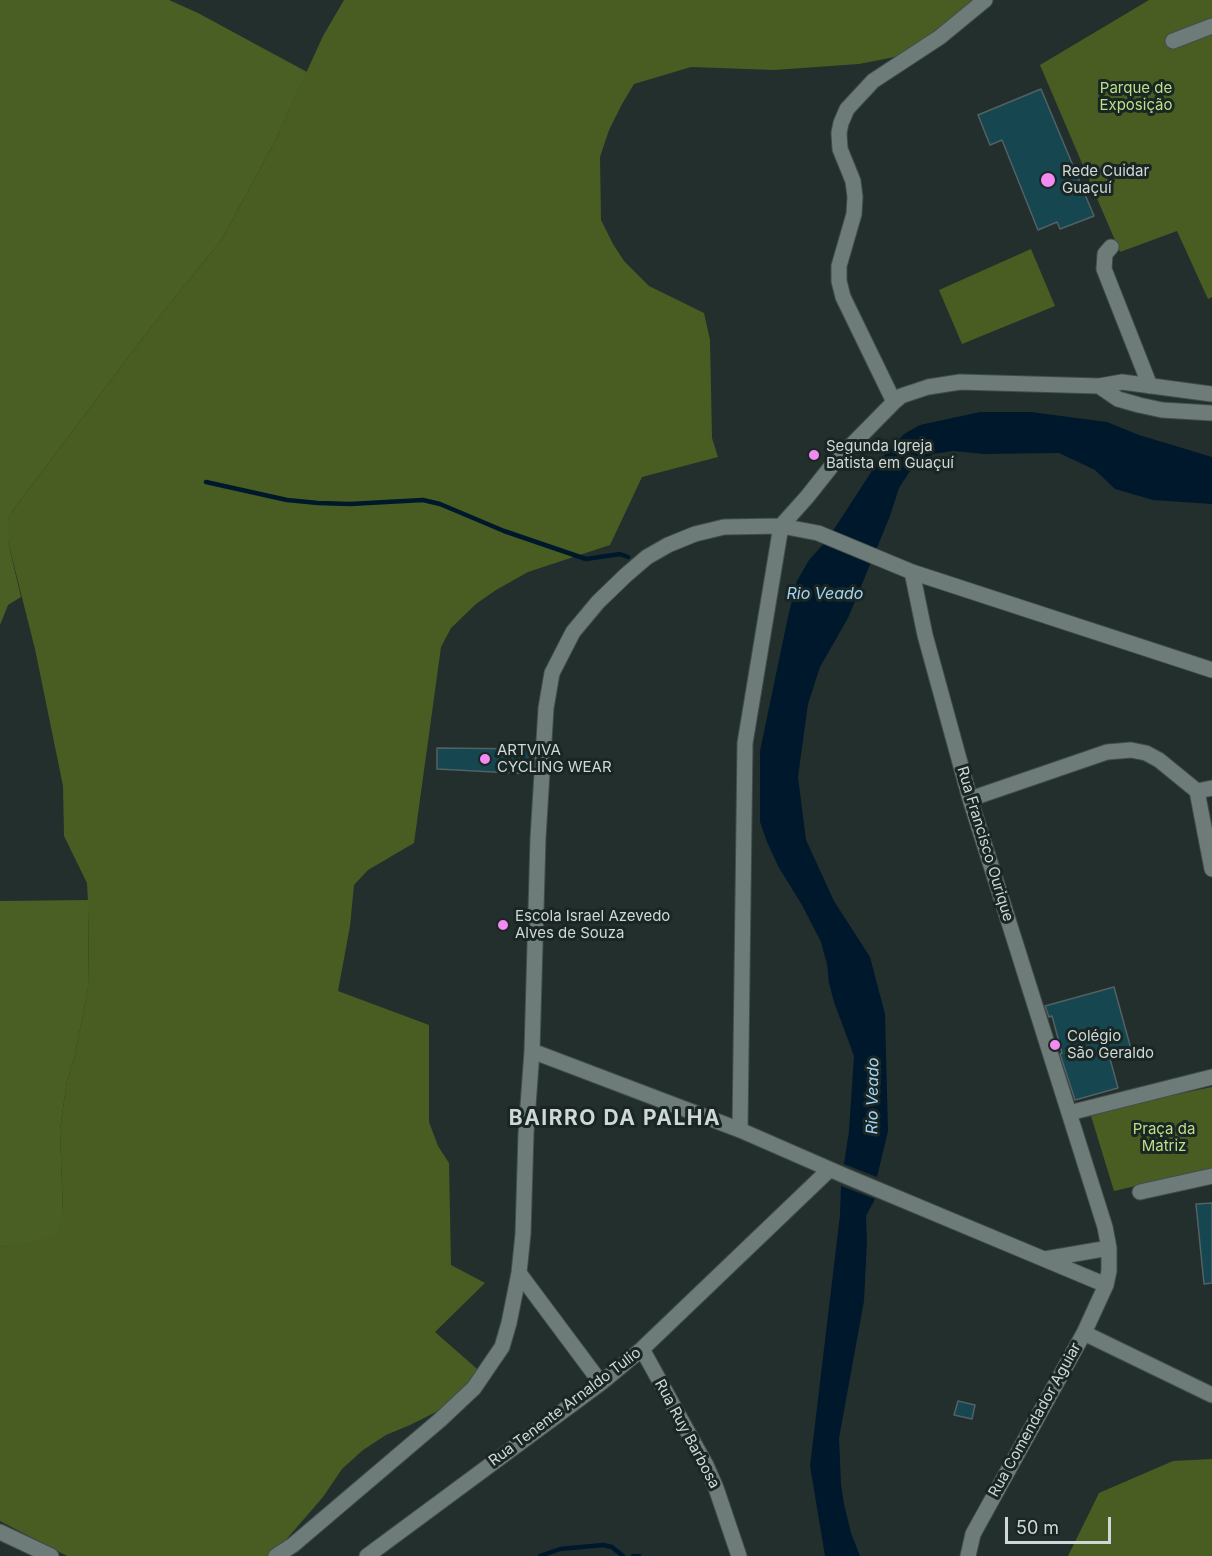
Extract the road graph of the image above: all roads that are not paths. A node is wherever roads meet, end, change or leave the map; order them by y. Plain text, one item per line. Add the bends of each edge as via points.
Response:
1 (985, 0) edge
2 (1212, 26) edge
3 (1173, 41) dead end
4 (1111, 247) dead end
5 (1099, 386) junction
6 (1150, 386) junction
7 (1212, 394) edge
8 (894, 402) junction
9 (1212, 413) edge
10 (781, 526) junction
11 (912, 572) junction
12 (1212, 670) edge
13 (1205, 796) edge
14 (970, 799) junction
15 (1212, 869) edge
16 (532, 1050) junction
17 (1212, 1077) edge
18 (1070, 1113) junction
19 (740, 1130) junction
20 (836, 1173) junction
21 (1212, 1176) edge
22 (1140, 1192) dead end
23 (1109, 1248) junction
24 (1045, 1259) junction
25 (519, 1273) junction
26 (1107, 1285) junction
27 (1084, 1333) junction
28 (642, 1349) junction
29 (601, 1383) junction
30 (1212, 1395) edge
31 (2, 1537) edge
32 (51, 1556) edge
33 (276, 1556) edge
34 (367, 1556) edge
35 (739, 1556) edge
36 (968, 1556) edge

1 - 8 street via 926,48 873,81 847,109 841,123 840,148 855,197 839,281
2 - 3 street
4 - 6 street via 1105,254 1104,269
5 - 6 street via 1122,382
5 - 8 street via 960,382 927,387
5 - 9 street via 1118,399 1139,405
6 - 7 street
8 - 10 street via 834,463
10 - 11 street via 818,533
10 - 16 street via 724,527 695,534 647,557 598,602 573,632 552,674 546,708 538,838
10 - 19 street via 745,743
11 - 12 street
11 - 14 street, Rua Francisco Ourique
13 - 14 street via 1159,760 1131,750 1107,752
13 - 15 street
14 - 18 street, Rua Francisco Ourique
16 - 19 street
16 - 25 street
17 - 18 street
18 - 23 street
19 - 20 street
20 - 24 street
20 - 28 street, Rua Tenente Arnaldo Tulio
21 - 22 street
23 - 24 street
23 - 26 street
24 - 26 street
25 - 29 street
25 - 33 street via 502,1347 474,1388
26 - 27 street, Rua Comendador Aguiar
27 - 30 street
27 - 36 street, Rua Comendador Aguiar via 973,1534
28 - 29 street, Rua Tenente Arnaldo Tulio
28 - 35 street, Rua Ruy Barbosa via 706,1464
29 - 34 street, Rua Tenente Arnaldo Tulio
31 - 32 street

